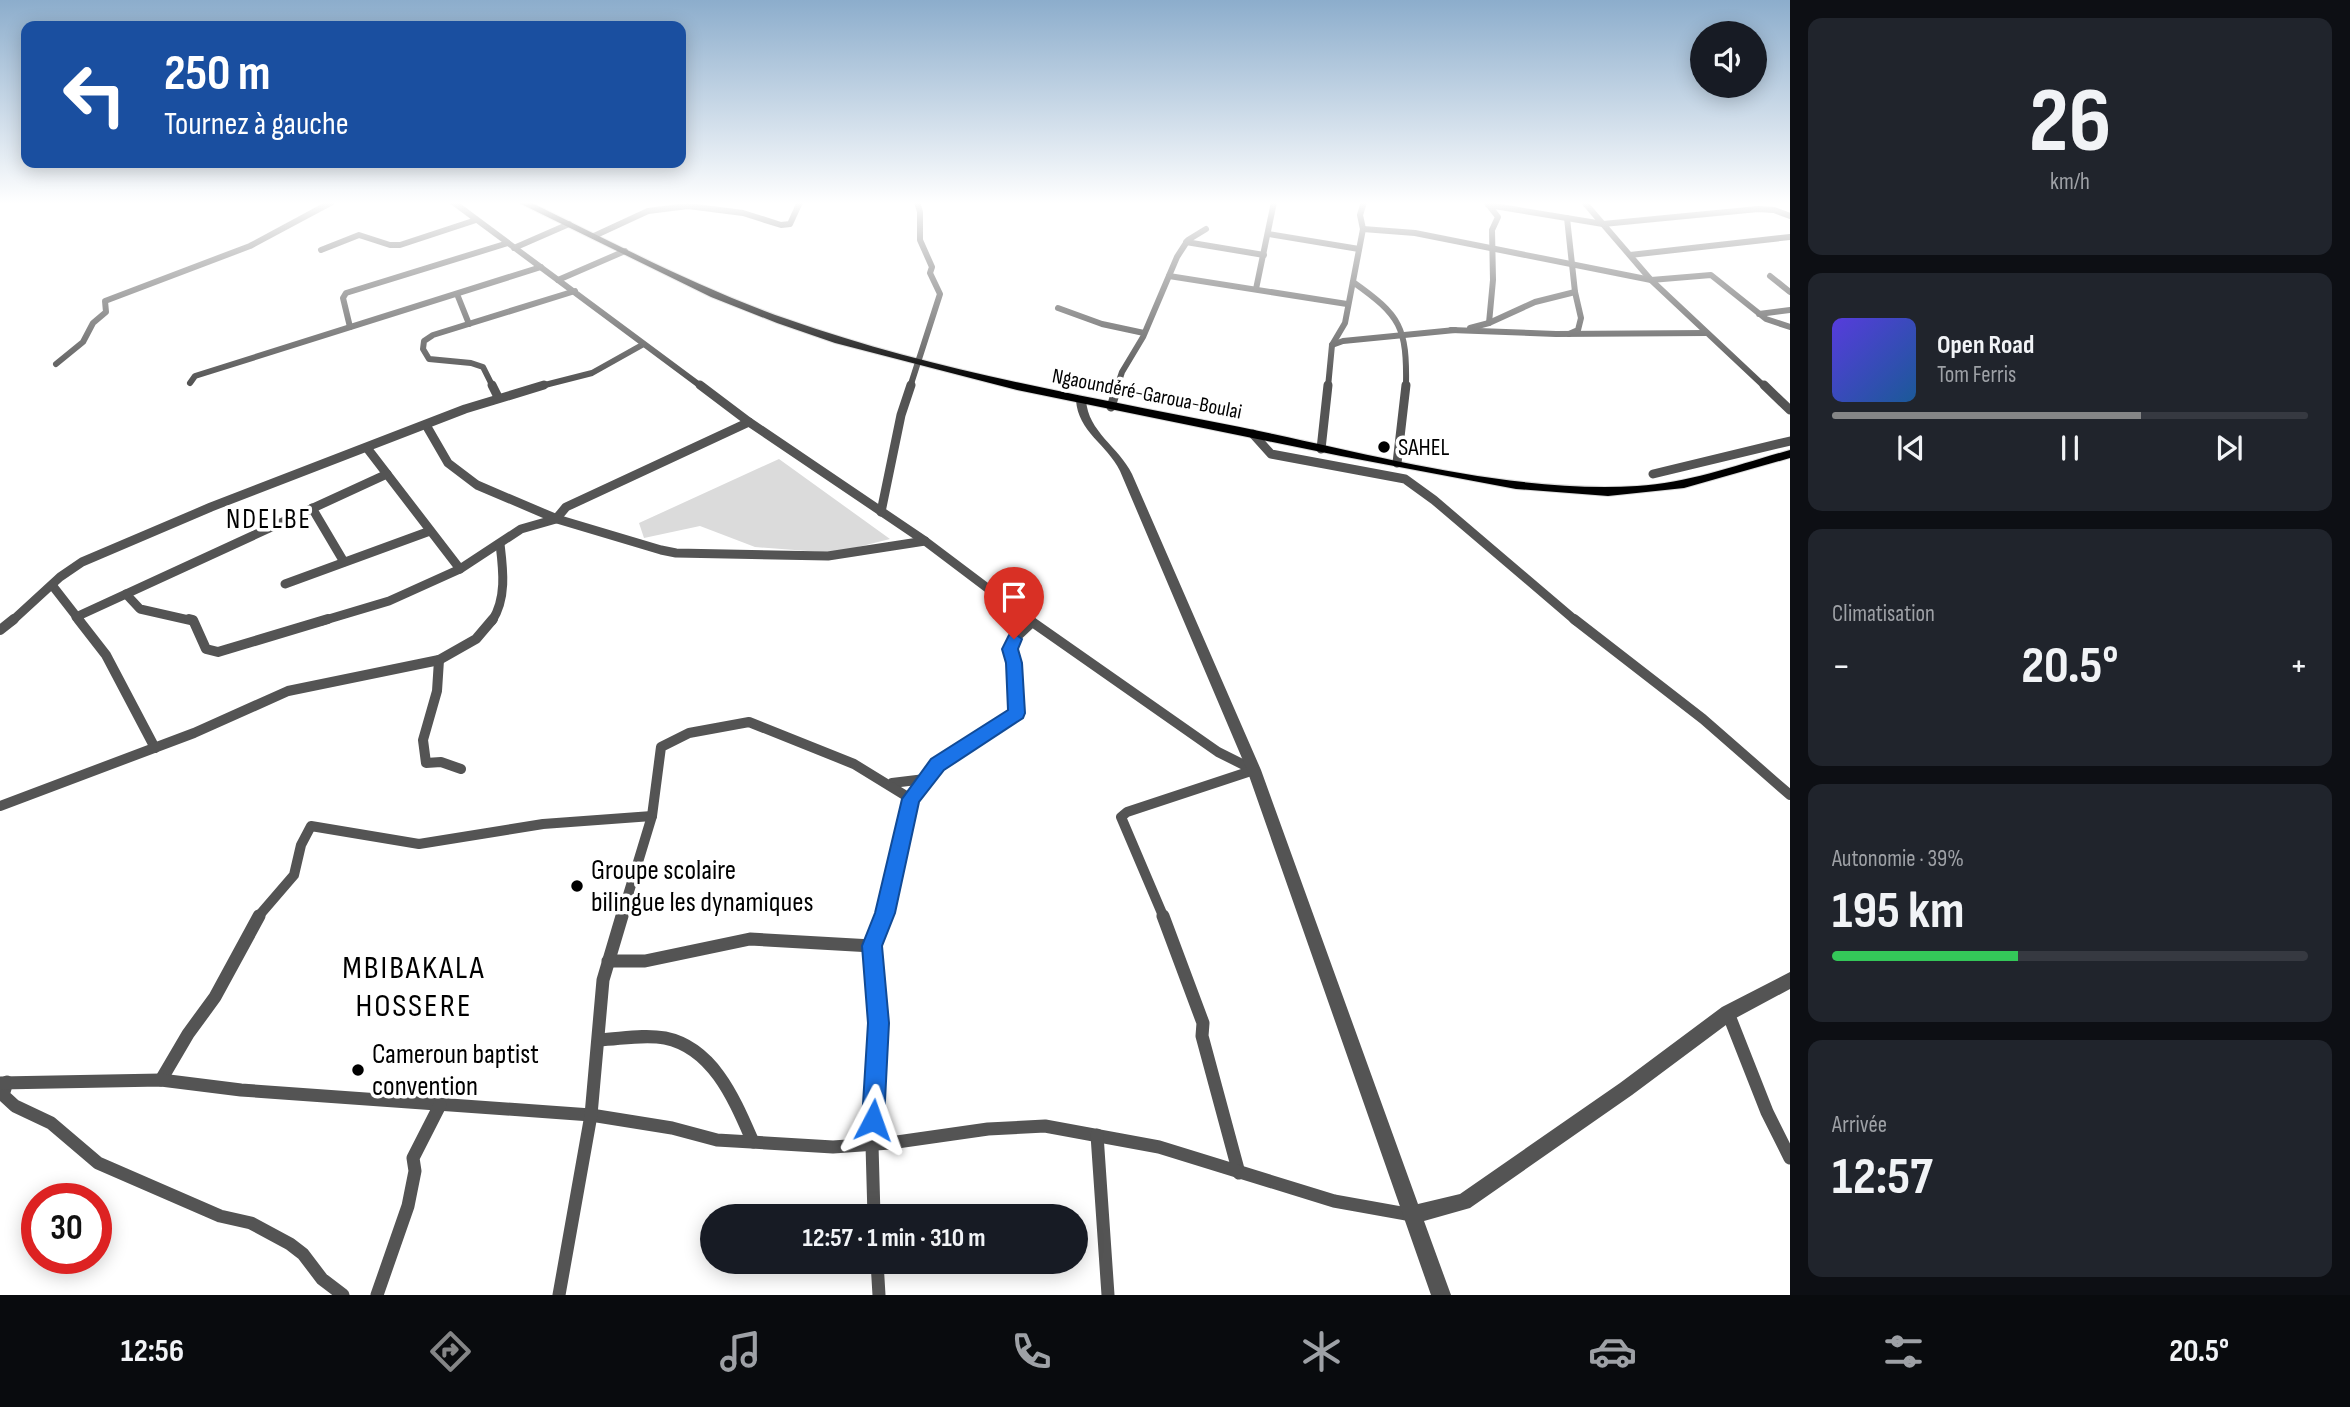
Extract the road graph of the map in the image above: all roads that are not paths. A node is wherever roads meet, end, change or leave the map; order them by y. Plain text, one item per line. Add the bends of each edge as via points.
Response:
1 (206, 262) edge
2 (451, 262) edge
3 (535, 262) edge
4 (599, 262) edge
5 (650, 262) edge
6 (929, 262) edge
7 (1175, 262) edge
8 (1262, 262) edge
9 (1357, 262) edge
10 (1492, 262) edge
11 (1558, 262) edge
12 (1636, 262) edge
13 (1572, 265) junction
14 (541, 267) junction
15 (1770, 275) dead end
16 (1169, 276) junction
17 (558, 280) junction
18 (1651, 280) junction
19 (1353, 282) junction
20 (1256, 289) junction
21 (575, 292) junction
22 (1575, 292) junction
23 (1790, 292) edge
24 (457, 294) junction
25 (1347, 304) junction
26 (1058, 308) dead end
27 (1790, 310) edge
28 (1759, 314) junction
29 (1489, 323) junction
30 (469, 324) junction
31 (350, 327) junction
32 (1790, 327) edge
33 (1451, 330) junction
34 (1144, 333) junction
35 (1430, 333) junction
36 (1706, 333) junction
37 (1568, 334) junction
38 (1404, 337) junction
39 (642, 345) junction
40 (1332, 345) junction
41 (1405, 348) junction
42 (919, 363) junction
43 (56, 364) dead end
44 (190, 383) dead end
45 (498, 397) junction
46 (1081, 400) junction
47 (1111, 407) junction
48 (1790, 410) edge
49 (749, 422) junction
50 (426, 425) junction
51 (1253, 435) junction
52 (1790, 441) edge
53 (368, 448) junction
54 (1321, 449) junction
55 (1790, 454) edge
56 (1397, 463) junction
57 (387, 474) junction
58 (1653, 474) dead end
59 (312, 508) junction
60 (881, 512) junction
61 (556, 519) junction
62 (430, 531) junction
63 (925, 541) junction
64 (500, 544) junction
65 (344, 562) junction
66 (460, 569) junction
67 (285, 584) dead end
68 (52, 585) junction
69 (126, 594) junction
70 (76, 617) junction
71 (1032, 622) junction
72 (0, 630) edge
73 (439, 660) junction
74 (155, 748) junction
75 (461, 769) dead end
76 (1254, 770) junction
77 (925, 779) junction
78 (892, 783) junction
79 (1790, 795) edge
80 (911, 799) junction
81 (0, 806) edge
82 (652, 816) junction
83 (872, 946) junction
84 (608, 961) junction
85 (1790, 980) edge
86 (1728, 1013) junction
87 (599, 1040) junction
88 (161, 1080) junction
89 (4, 1082) edge
90 (440, 1105) junction
91 (591, 1115) junction
92 (1097, 1135) junction
93 (763, 1143) junction
94 (872, 1145) junction
95 (1790, 1158) edge
96 (1239, 1173) junction
97 (874, 1204) edge
98 (1412, 1215) junction
99 (878, 1274) edge
100 (343, 1295) edge
101 (377, 1295) edge
102 (559, 1295) edge
103 (879, 1295) edge
104 (1108, 1295) edge
105 (1441, 1295) edge

1 - 43 street via 105,302 106,312 93,323 91,334
2 - 31 street via 346,293 342,298
3 - 14 street
4 - 17 street
5 - 42 highway, Ngaoundéré-Garoua-Boulai via 778,320
6 - 42 street via 940,294
7 - 16 street
8 - 20 street
9 - 19 street
10 - 29 street
11 - 13 street
12 - 18 street
13 - 18 street
13 - 22 street
14 - 17 street
14 - 24 street
15 - 23 street
16 - 20 street
16 - 34 street
17 - 21 street
18 - 28 street via 1711,275
18 - 36 street
19 - 25 street
19 - 38 street via 1391,310
20 - 25 street
21 - 30 street
21 - 39 street
22 - 29 street via 1535,302
22 - 37 street via 1581,318 1578,330
24 - 30 street
24 - 31 street
25 - 40 street via 1346,323
26 - 34 street
27 - 28 street
28 - 32 street
29 - 33 street
30 - 45 street via 428,338 423,349 434,361 483,368
31 - 44 street via 195,376
33 - 35 street
33 - 37 street
34 - 47 street via 1122,372
35 - 38 street
35 - 41 street
36 - 37 street
36 - 48 street
38 - 40 street
38 - 41 street
39 - 45 street via 592,373
39 - 49 street
40 - 54 street
41 - 56 street
42 - 46 highway, Ngaoundéré-Garoua-Boulai
42 - 60 street via 901,415
45 - 50 street
46 - 47 highway, Ngaoundéré-Garoua-Boulai
46 - 76 street via 1086,425 1121,462 1133,487
47 - 51 highway, Ngaoundéré-Garoua-Boulai
49 - 60 street
49 - 61 street via 566,507
50 - 53 street
50 - 61 street via 444,459 461,475
51 - 54 highway, Ngaoundéré-Garoua-Boulai
51 - 79 street via 1271,454 1405,479 1703,719
52 - 58 street
53 - 57 street
53 - 68 street via 82,562
54 - 56 highway, Ngaoundéré-Garoua-Boulai
55 - 56 highway, Ngaoundéré-Garoua-Boulai via 1710,478 1623,490 1515,484
57 - 59 street
57 - 62 street
59 - 65 street
59 - 69 street
60 - 63 street
61 - 63 street via 676,553 828,556
61 - 64 street via 520,529
62 - 65 street
62 - 66 street
63 - 71 street
64 - 66 street
64 - 73 street via 505,584 498,614 480,636
65 - 67 street
66 - 69 street via 389,601 218,652 206,649 192,620 140,609
68 - 70 street
68 - 72 street
69 - 70 street
70 - 74 street via 106,655
71 - 76 street via 1218,752
71 - 77 street via 1010,649 1017,713 943,760
73 - 74 street via 288,691
73 - 75 street via 437,691 423,740 426,763 441,762
74 - 81 street
76 - 96 street via 1121,817 1203,1023 1202,1036
76 - 98 street
77 - 78 street
77 - 80 street
78 - 80 street
78 - 82 street via 749,722 735,723 661,747
80 - 83 street via 885,913
82 - 84 street
82 - 88 street via 543,824 419,845 311,827 294,875 258,917 215,997
83 - 84 street via 750,939 645,961
83 - 94 street via 879,1023
84 - 87 street via 599,1006
85 - 86 street
86 - 95 street
86 - 98 street via 1464,1202
87 - 91 street
87 - 93 street via 653,1037 676,1041 694,1051 723,1080
88 - 89 street
88 - 90 street
89 - 100 street via 3,1095 15,1106 51,1123 99,1163 220,1216 251,1223 290,1244
90 - 91 street
90 - 101 street via 413,1158 408,1206
91 - 93 street via 716,1140
91 - 102 street
92 - 94 street via 1045,1126
92 - 96 street via 1158,1147
92 - 104 street
93 - 94 street
94 - 97 street
96 - 98 street via 1334,1201
98 - 105 street
99 - 103 street

